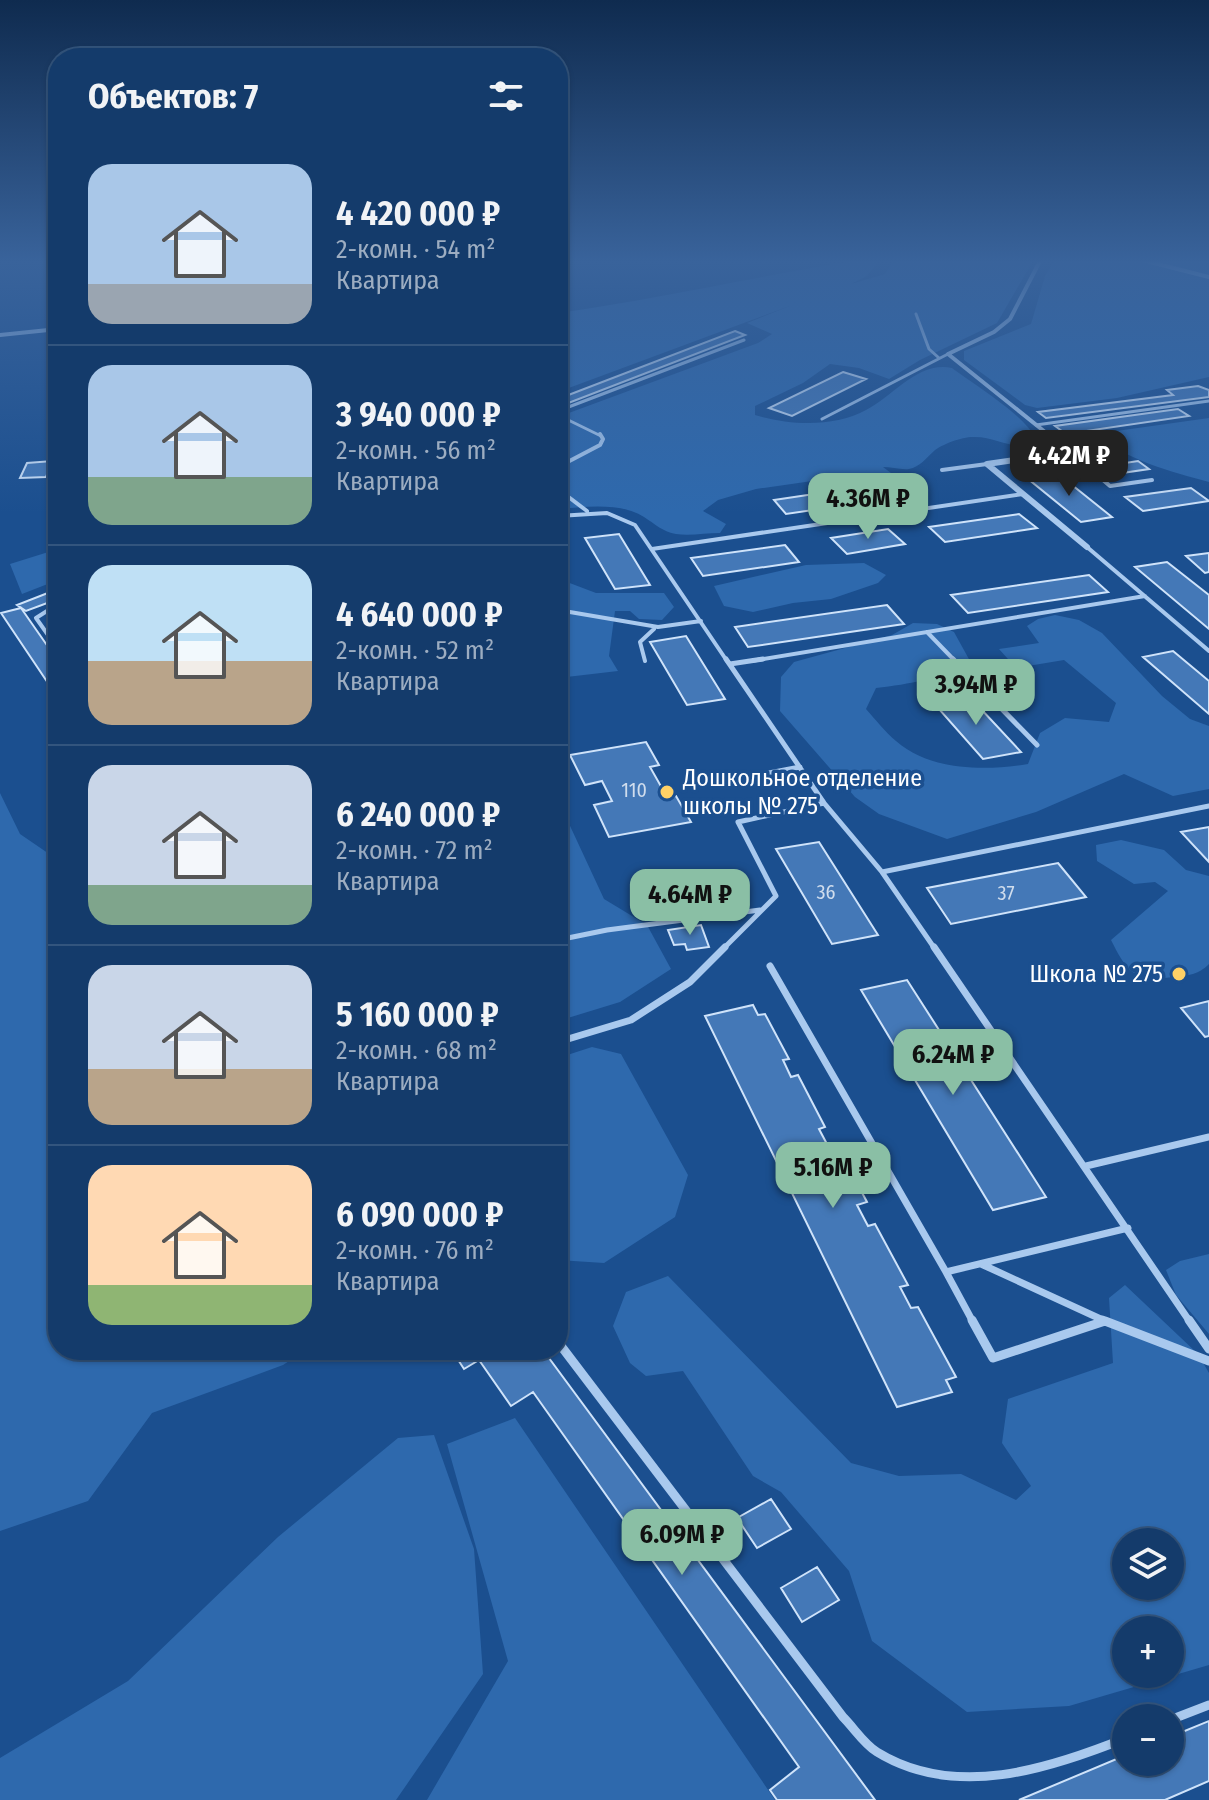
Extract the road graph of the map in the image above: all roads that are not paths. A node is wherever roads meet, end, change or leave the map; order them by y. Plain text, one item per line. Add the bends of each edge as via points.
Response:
1 (731, 345) edge
2 (928, 345) edge
3 (967, 345) edge
4 (948, 354) junction
5 (939, 358) junction
6 (1209, 401) edge
7 (568, 409) edge
8 (568, 418) edge
9 (822, 419) dead end
10 (1036, 425) junction
11 (1070, 452) junction
12 (568, 462) edge
13 (987, 464) junction
14 (942, 470) dead end
15 (1152, 480) dead end
16 (1023, 494) junction
17 (568, 497) edge
18 (588, 512) junction
19 (568, 515) edge
20 (1087, 547) joint
21 (652, 549) junction
22 (1145, 596) junction
23 (48, 610) edge
24 (568, 612) edge
25 (701, 621) junction
26 (658, 627) junction
27 (927, 632) junction
28 (48, 635) edge
29 (1209, 651) edge
30 (645, 661) dead end
31 (730, 664) junction
32 (1037, 745) dead end
33 (800, 767) junction
34 (722, 782) dead end
35 (824, 803) junction
36 (1209, 806) edge
37 (882, 872) junction
38 (762, 910) junction
39 (568, 938) edge
40 (770, 966) dead end
41 (568, 1039) edge
42 (1209, 1137) edge
43 (1086, 1166) junction
44 (1128, 1228) junction
45 (981, 1264) junction
46 (946, 1272) junction
47 (1105, 1321) junction
48 (1209, 1349) edge
49 (568, 1355) edge
50 (1209, 1361) edge
51 (1209, 1705) edge
52 (1184, 1715) edge
53 (1112, 1744) edge

1 - 7 lane
2 - 5 lane
3 - 4 street
4 - 5 lane
4 - 10 street
5 - 9 lane
6 - 10 lane
8 - 12 lane via 603,439
10 - 11 street
11 - 13 street
11 - 15 lane via 1110,486
13 - 14 lane
13 - 16 street
16 - 20 street
16 - 21 lane
17 - 18 lane
18 - 19 lane
18 - 21 lane via 626,517
20 - 22 lane
21 - 25 lane
22 - 27 lane
22 - 29 lane
23 - 28 lane via 36,618
24 - 26 lane
25 - 26 lane
25 - 31 lane
26 - 30 lane via 640,640
27 - 31 lane
27 - 32 lane
31 - 33 lane
33 - 34 lane
33 - 35 lane
35 - 37 lane
35 - 38 lane via 738,822 776,896
36 - 37 lane
37 - 43 lane
38 - 39 lane
38 - 41 lane via 690,982 631,1020
40 - 46 lane
42 - 43 lane
43 - 44 lane
44 - 45 lane
44 - 48 lane
45 - 46 lane
45 - 47 lane
46 - 47 lane via 993,1358
47 - 50 lane
49 - 53 lane via 843,1717 877,1752 918,1776 955,1786 988,1785 1035,1776
51 - 52 lane

